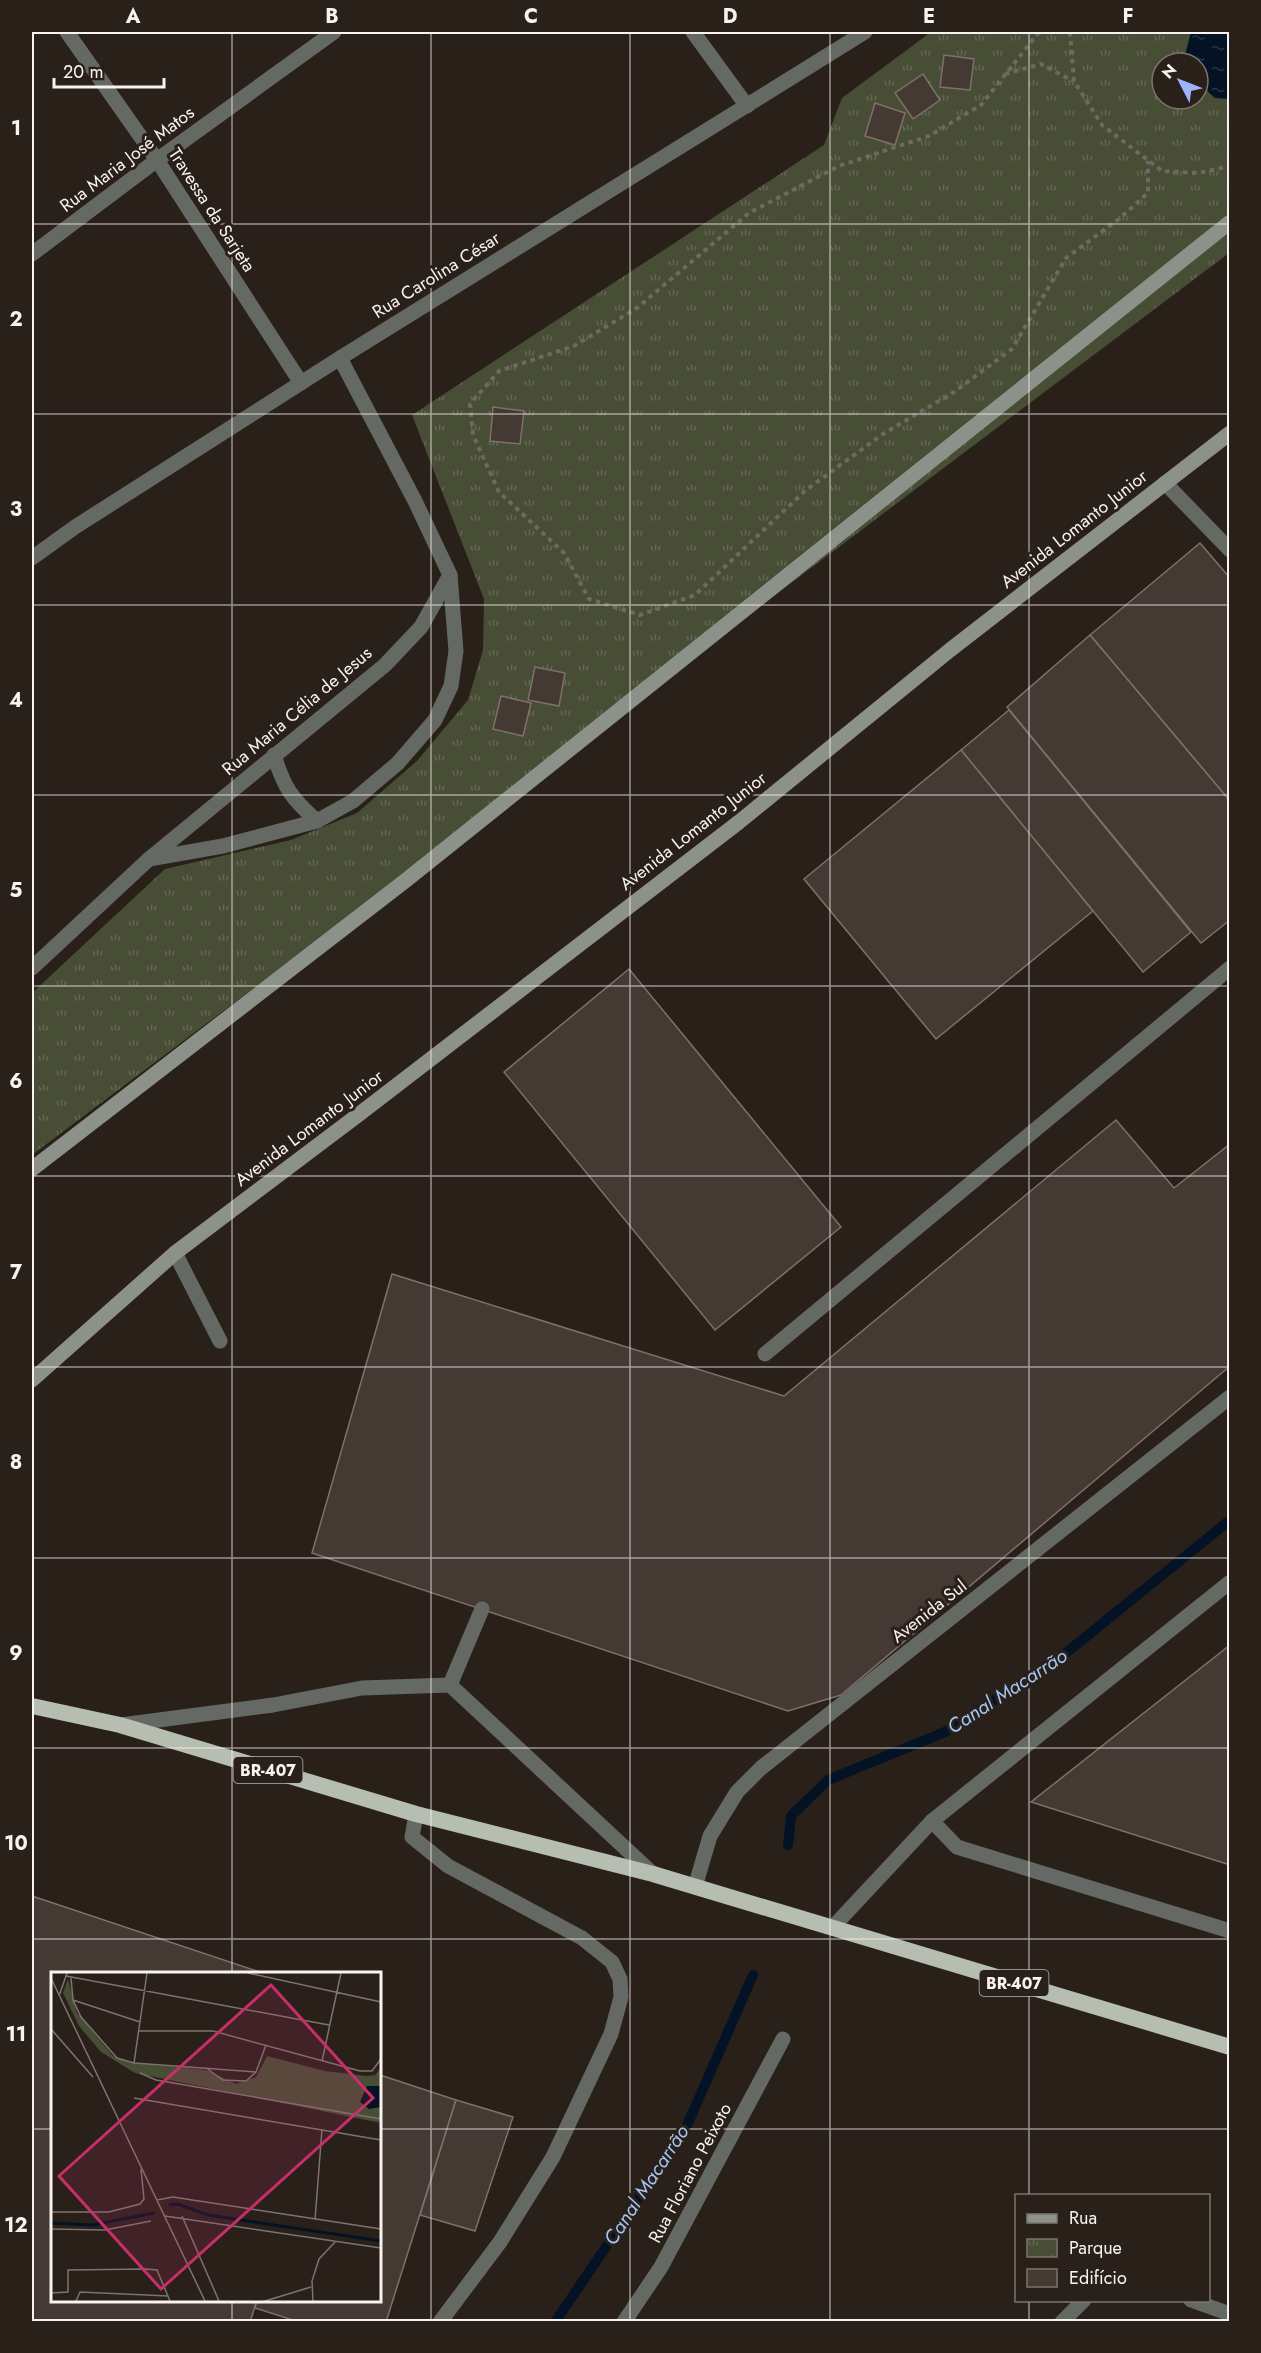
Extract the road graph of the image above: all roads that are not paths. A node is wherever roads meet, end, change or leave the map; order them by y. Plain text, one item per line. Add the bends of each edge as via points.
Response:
1 (67, 32) edge
2 (334, 32) edge
3 (693, 32) edge
4 (866, 32) edge
5 (747, 106) junction
6 (157, 160) junction
7 (1230, 222) edge
8 (32, 254) edge
9 (340, 358) junction
10 (301, 383) junction
11 (1230, 433) edge
12 (1165, 483) junction
13 (1230, 550) edge
14 (32, 558) edge
15 (450, 575) junction
16 (428, 616) junction
17 (454, 618) junction
18 (274, 755) junction
19 (317, 821) junction
20 (149, 859) junction
21 (32, 968) edge
22 (1230, 968) edge
23 (32, 1169) edge
24 (175, 1253) junction
25 (220, 1341) dead end
26 (765, 1354) dead end
27 (32, 1380) edge
28 (1230, 1397) edge
29 (1230, 1582) edge
30 (482, 1609) dead end
31 (450, 1685) junction
32 (32, 1706) edge
33 (120, 1725) junction
34 (416, 1814) junction
35 (932, 1821) junction
36 (653, 1874) junction
37 (695, 1887) junction
38 (832, 1928) junction
39 (1230, 1931) edge
40 (783, 2039) dead end
41 (1230, 2047) edge
42 (1083, 2302) edge
43 (1194, 2302) edge
44 (1230, 2314) edge
45 (440, 2322) edge
46 (624, 2322) edge
47 (1062, 2322) edge

1 - 6 street, Travessa da Sarjeta
2 - 6 street, Rua Maria José Matos
3 - 5 street
4 - 5 street, Rua Carolina César
5 - 9 street, Rua Carolina César
6 - 8 street, Rua Maria José Matos
6 - 10 street, Travessa da Sarjeta
7 - 23 main road via 405,881
9 - 10 street, Rua Carolina César
9 - 15 street
10 - 14 street, Rua Carolina César
11 - 12 main road, Avenida Lomanto Junior
12 - 13 street
12 - 24 main road, Avenida Lomanto Junior via 950,650 730,829
15 - 16 street, Rua Maria Célia de Jesus
15 - 17 street
16 - 17 street via 440,608 447,609
16 - 18 street, Rua Maria Célia de Jesus via 385,665
17 - 19 street via 456,651 450,686 435,720 398,763 353,801
18 - 19 street via 288,790
18 - 20 street, Rua Maria Célia de Jesus
19 - 20 street via 224,846
20 - 21 street, Rua Maria Célia de Jesus
22 - 26 street
24 - 25 street
24 - 27 main road, Avenida Lomanto Junior
28 - 37 street, Avenida Sul via 761,1768 736,1792 710,1836
29 - 35 street
30 - 31 street
31 - 33 street via 362,1688
31 - 36 street
32 - 33 highway
33 - 34 highway, BR-407
34 - 36 highway, BR-407
34 - 45 street via 412,1837 448,1866 582,1938 612,1962 620,1979 621,1997 611,2034 553,2157 500,2242
35 - 38 street
35 - 39 street via 957,1847
36 - 37 highway, BR-407
37 - 38 highway, BR-407
38 - 41 highway, BR-407
40 - 46 street, Rua Floriano Peixoto via 662,2267
42 - 47 street
43 - 44 street

